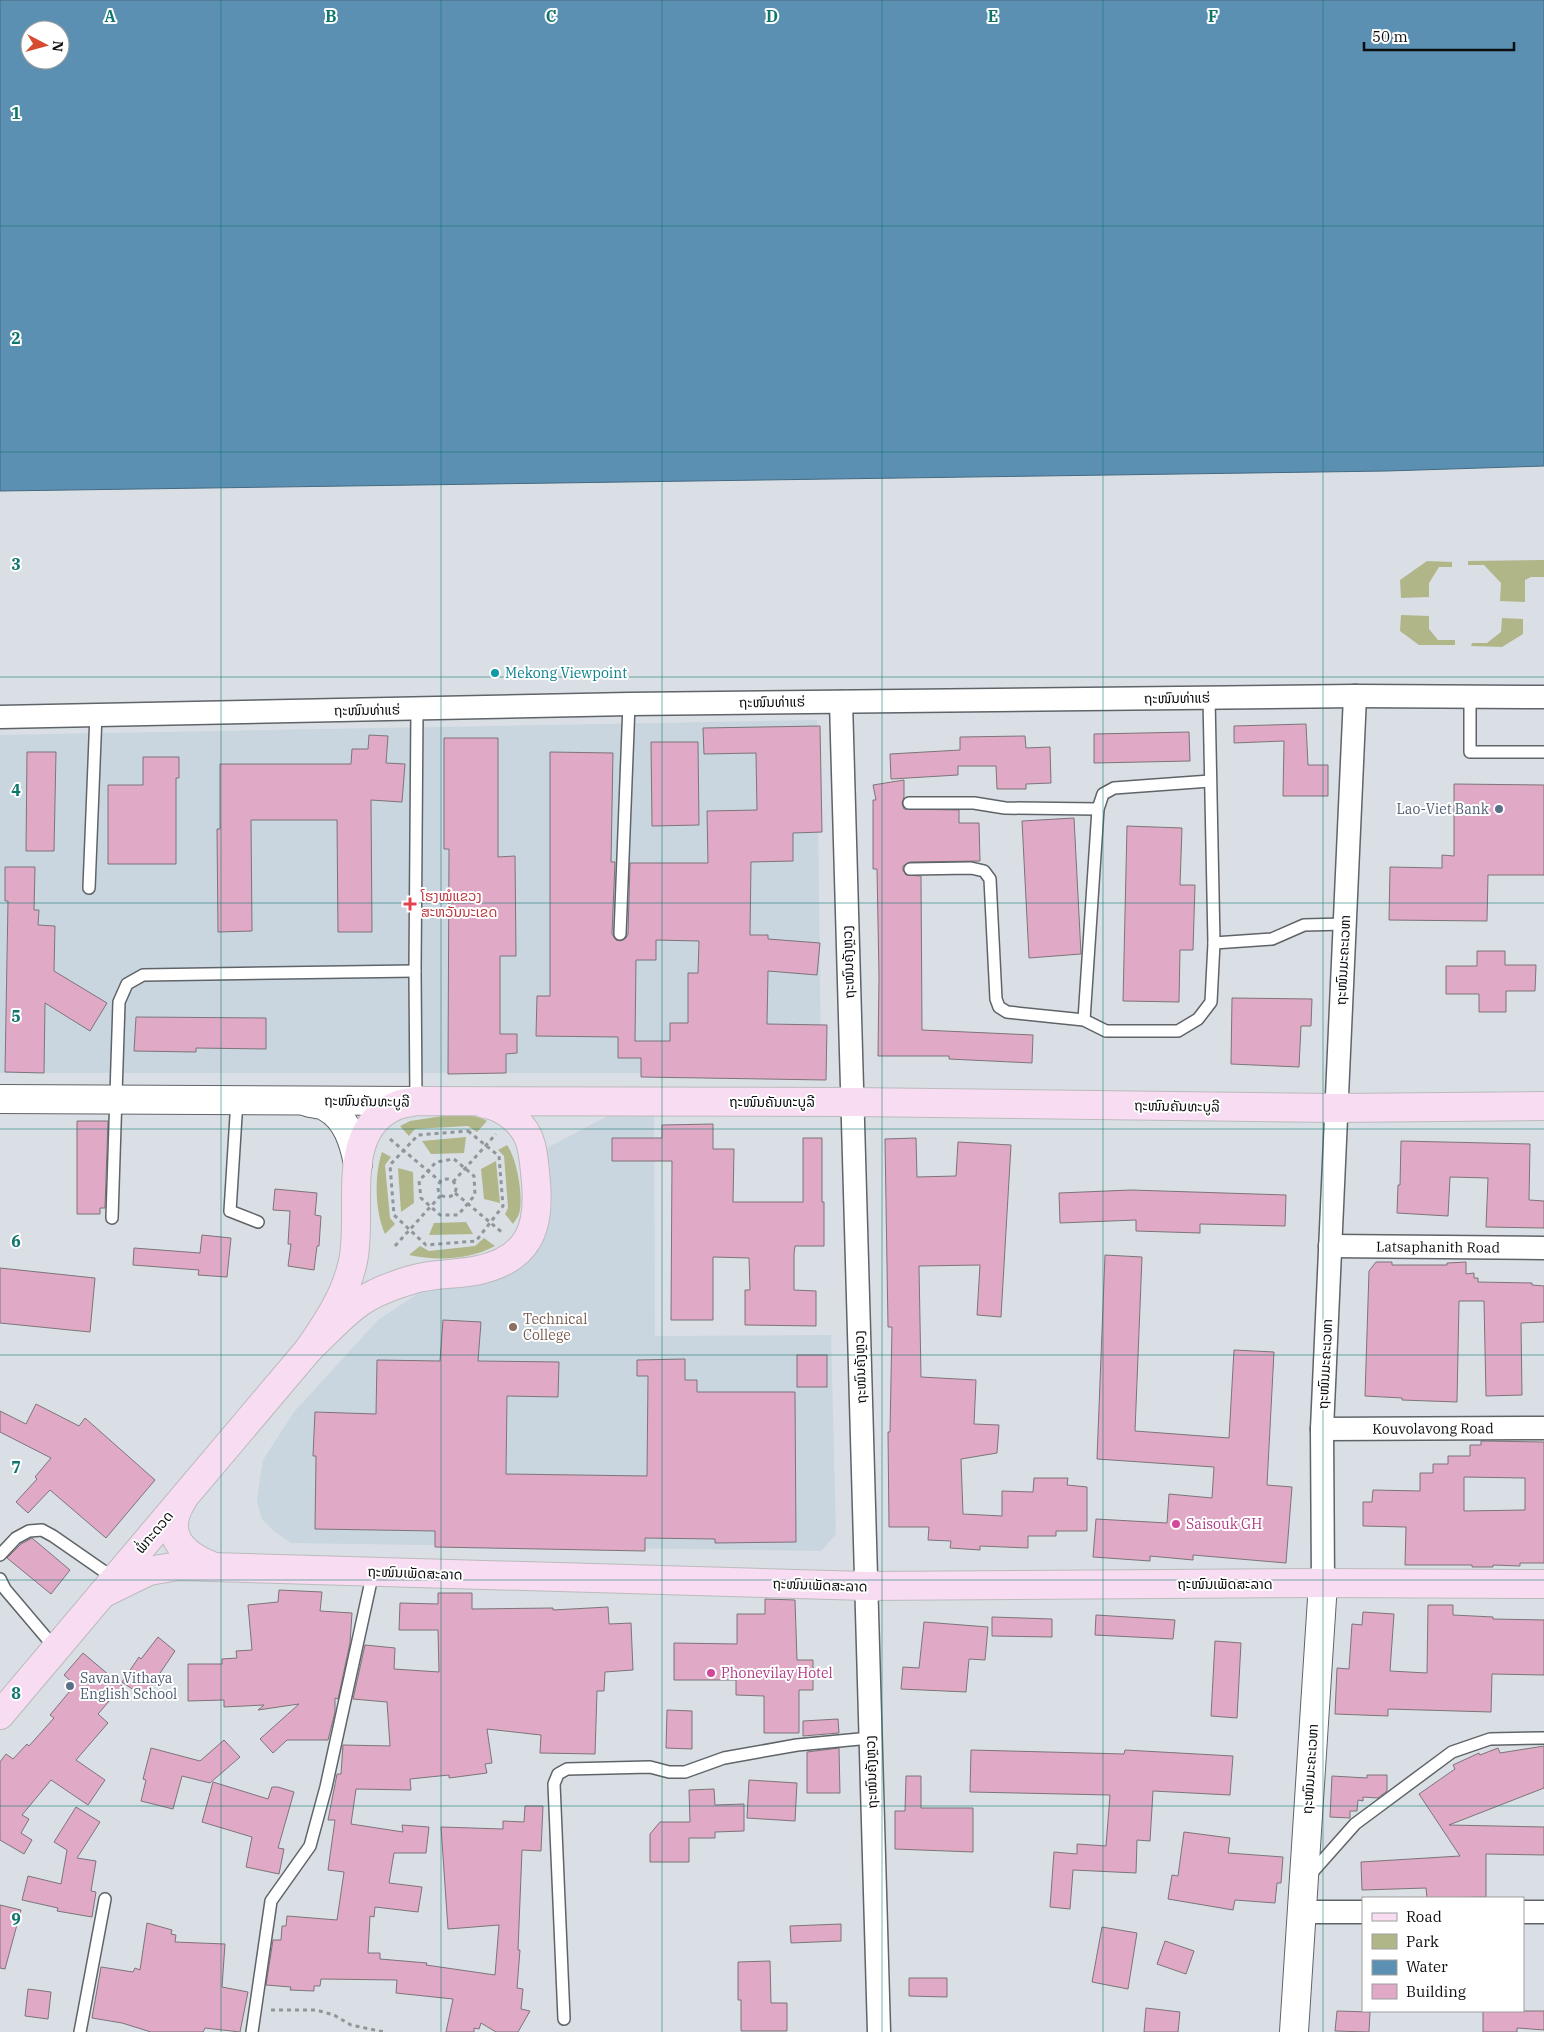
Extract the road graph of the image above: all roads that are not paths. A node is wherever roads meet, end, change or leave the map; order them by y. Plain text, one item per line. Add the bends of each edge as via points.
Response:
1 (1355, 696) junction
2 (1470, 697) junction
3 (1544, 697) edge
4 (1209, 698) junction
5 (841, 702) junction
6 (629, 704) junction
7 (417, 709) junction
8 (96, 714) junction
9 (0, 717) edge
10 (1544, 752) edge
11 (1210, 781) junction
12 (910, 803) dead end
13 (1098, 809) junction
14 (910, 869) dead end
15 (89, 888) dead end
16 (1344, 924) junction
17 (620, 934) dead end
18 (1214, 943) junction
19 (415, 971) junction
20 (1084, 1020) junction
21 (0, 1099) edge
22 (116, 1099) junction
23 (237, 1100) junction
24 (296, 1100) junction
25 (416, 1101) junction
26 (470, 1102) junction
27 (852, 1102) junction
28 (1544, 1106) edge
29 (1336, 1108) junction
30 (358, 1164) junction
31 (112, 1218) dead end
32 (258, 1222) dead end
33 (1330, 1246) junction
34 (1544, 1248) edge
35 (309, 1349) junction
36 (1544, 1428) edge
37 (1322, 1429) junction
38 (186, 1495) junction
39 (0, 1555) edge
40 (212, 1566) junction
41 (373, 1572) junction
42 (0, 1579) edge
43 (1323, 1583) junction
44 (1544, 1584) edge
45 (109, 1586) junction
46 (866, 1586) junction
47 (55, 1648) junction
48 (0, 1715) edge
49 (870, 1738) junction
50 (1544, 1738) edge
51 (1302, 1884) junction
52 (105, 1899) dead end
53 (1300, 1912) junction
54 (1362, 1912) edge
55 (1524, 1912) edge
56 (1544, 1912) edge
57 (564, 2019) dead end
58 (80, 2032) edge
59 (252, 2032) edge
60 (879, 2032) edge
61 (1294, 2032) edge

1 - 2 street, ຖະໜົນທ່າແຮ່
1 - 4 street, ຖະໜົນທ່າແຮ່
1 - 16 street, ຖະໜົນມະຄະເວຫາ
2 - 3 street, ຖະໜົນທ່າແຮ່
2 - 10 lane via 1470,752
4 - 5 street, ຖະໜົນທ່າແຮ່
4 - 11 lane
5 - 6 street, ຖະໜົນທ່າແຮ່
5 - 27 street, ຖະໜົນຄັງຫຼວງ
6 - 7 street, ຖະໜົນທ່າແຮ່
6 - 17 lane
7 - 8 street, ຖະໜົນທ່າແຮ່
7 - 19 lane
8 - 9 street, ຖະໜົນທ່າແຮ່
8 - 15 lane
11 - 13 lane via 1114,788 1103,794
11 - 18 lane
12 - 13 lane
13 - 20 lane
14 - 20 lane via 971,868 984,871 990,879 999,1008 1006,1012
16 - 18 lane via 1304,925 1272,939
16 - 29 street, ຖະໜົນມະຄະເວຫາ
18 - 20 lane via 1211,1002 1198,1019 1178,1031 1106,1031
19 - 22 lane via 143,975 128,984 119,1002
19 - 25 lane
21 - 22 street, ຖະໜົນຄັນທະບູລີ
22 - 23 street, ຖະໜົນຄັນທະບູລີ
22 - 31 lane
23 - 24 street, ຖະໜົນຄັນທະບູລີ
23 - 32 lane via 230,1211
24 - 25 street, ຖະໜົນຄັນທະບູລີ
24 - 30 street via 326,1107 336,1116 352,1138
25 - 26 main road, ຖະໜົນຄັນທະບູລີ
25 - 30 main road via 398,1105 381,1114 360,1145
26 - 27 main road, ຖະໜົນຄັນທະບູລີ
26 - 35 main road via 490,1105 512,1116 531,1143 538,1207 534,1226 525,1243 512,1257 494,1266 413,1279 359,1302
27 - 29 main road, ຖະໜົນຄັນທະບູລີ
27 - 46 street, ຖະໜົນຄັງຫຼວງ
28 - 29 main road, ຖະໜົນຄັນທະບູລີ
29 - 33 street, ຖະໜົນມະຄະເວຫາ
30 - 35 main road via 354,1259 336,1308
33 - 34 street, Latsaphanith Road
33 - 37 street, ຖະໜົນມະຄະເວຫາ
35 - 38 main road, ພໍ່ກະດວດ
36 - 37 street, Kouvolavong Road
37 - 43 street, ຖະໜົນມະຄະເວຫາ
38 - 40 main road via 174,1520 179,1544 188,1554
38 - 45 main road, ພໍ່ກະດວດ
39 - 45 lane via 16,1538 30,1531 42,1530
40 - 41 main road, ຖະໜົນເພັດສະລາດ
40 - 45 main road, ຖະໜົນເພັດສະລາດ via 178,1566 149,1571
41 - 46 main road, ຖະໜົນເພັດສະລາດ
41 - 59 lane via 310,1846 271,1900
42 - 47 lane via 4,1589
43 - 44 main road, ຖະໜົນເພັດສະລາດ
43 - 46 main road, ຖະໜົນເພັດສະລາດ
43 - 51 street, ຖະໜົນມະຄະເວຫາ
45 - 47 main road, ພໍ່ກະດວດ
46 - 49 street, ຖະໜົນຄັງຫຼວງ
47 - 48 main road, ພໍ່ກະດວດ
49 - 57 lane via 797,1745 733,1756 685,1772 669,1772 650,1766 567,1769 558,1774 554,1784
49 - 60 street, ຖະໜົນຄັງຫຼວງ
50 - 51 lane via 1490,1739 1452,1752 1355,1824
51 - 53 street, ຖະໜົນມະຄະເວຫາ
52 - 58 lane
53 - 54 street
53 - 61 street, ຖະໜົນມະຄະເວຫາ
55 - 56 street

